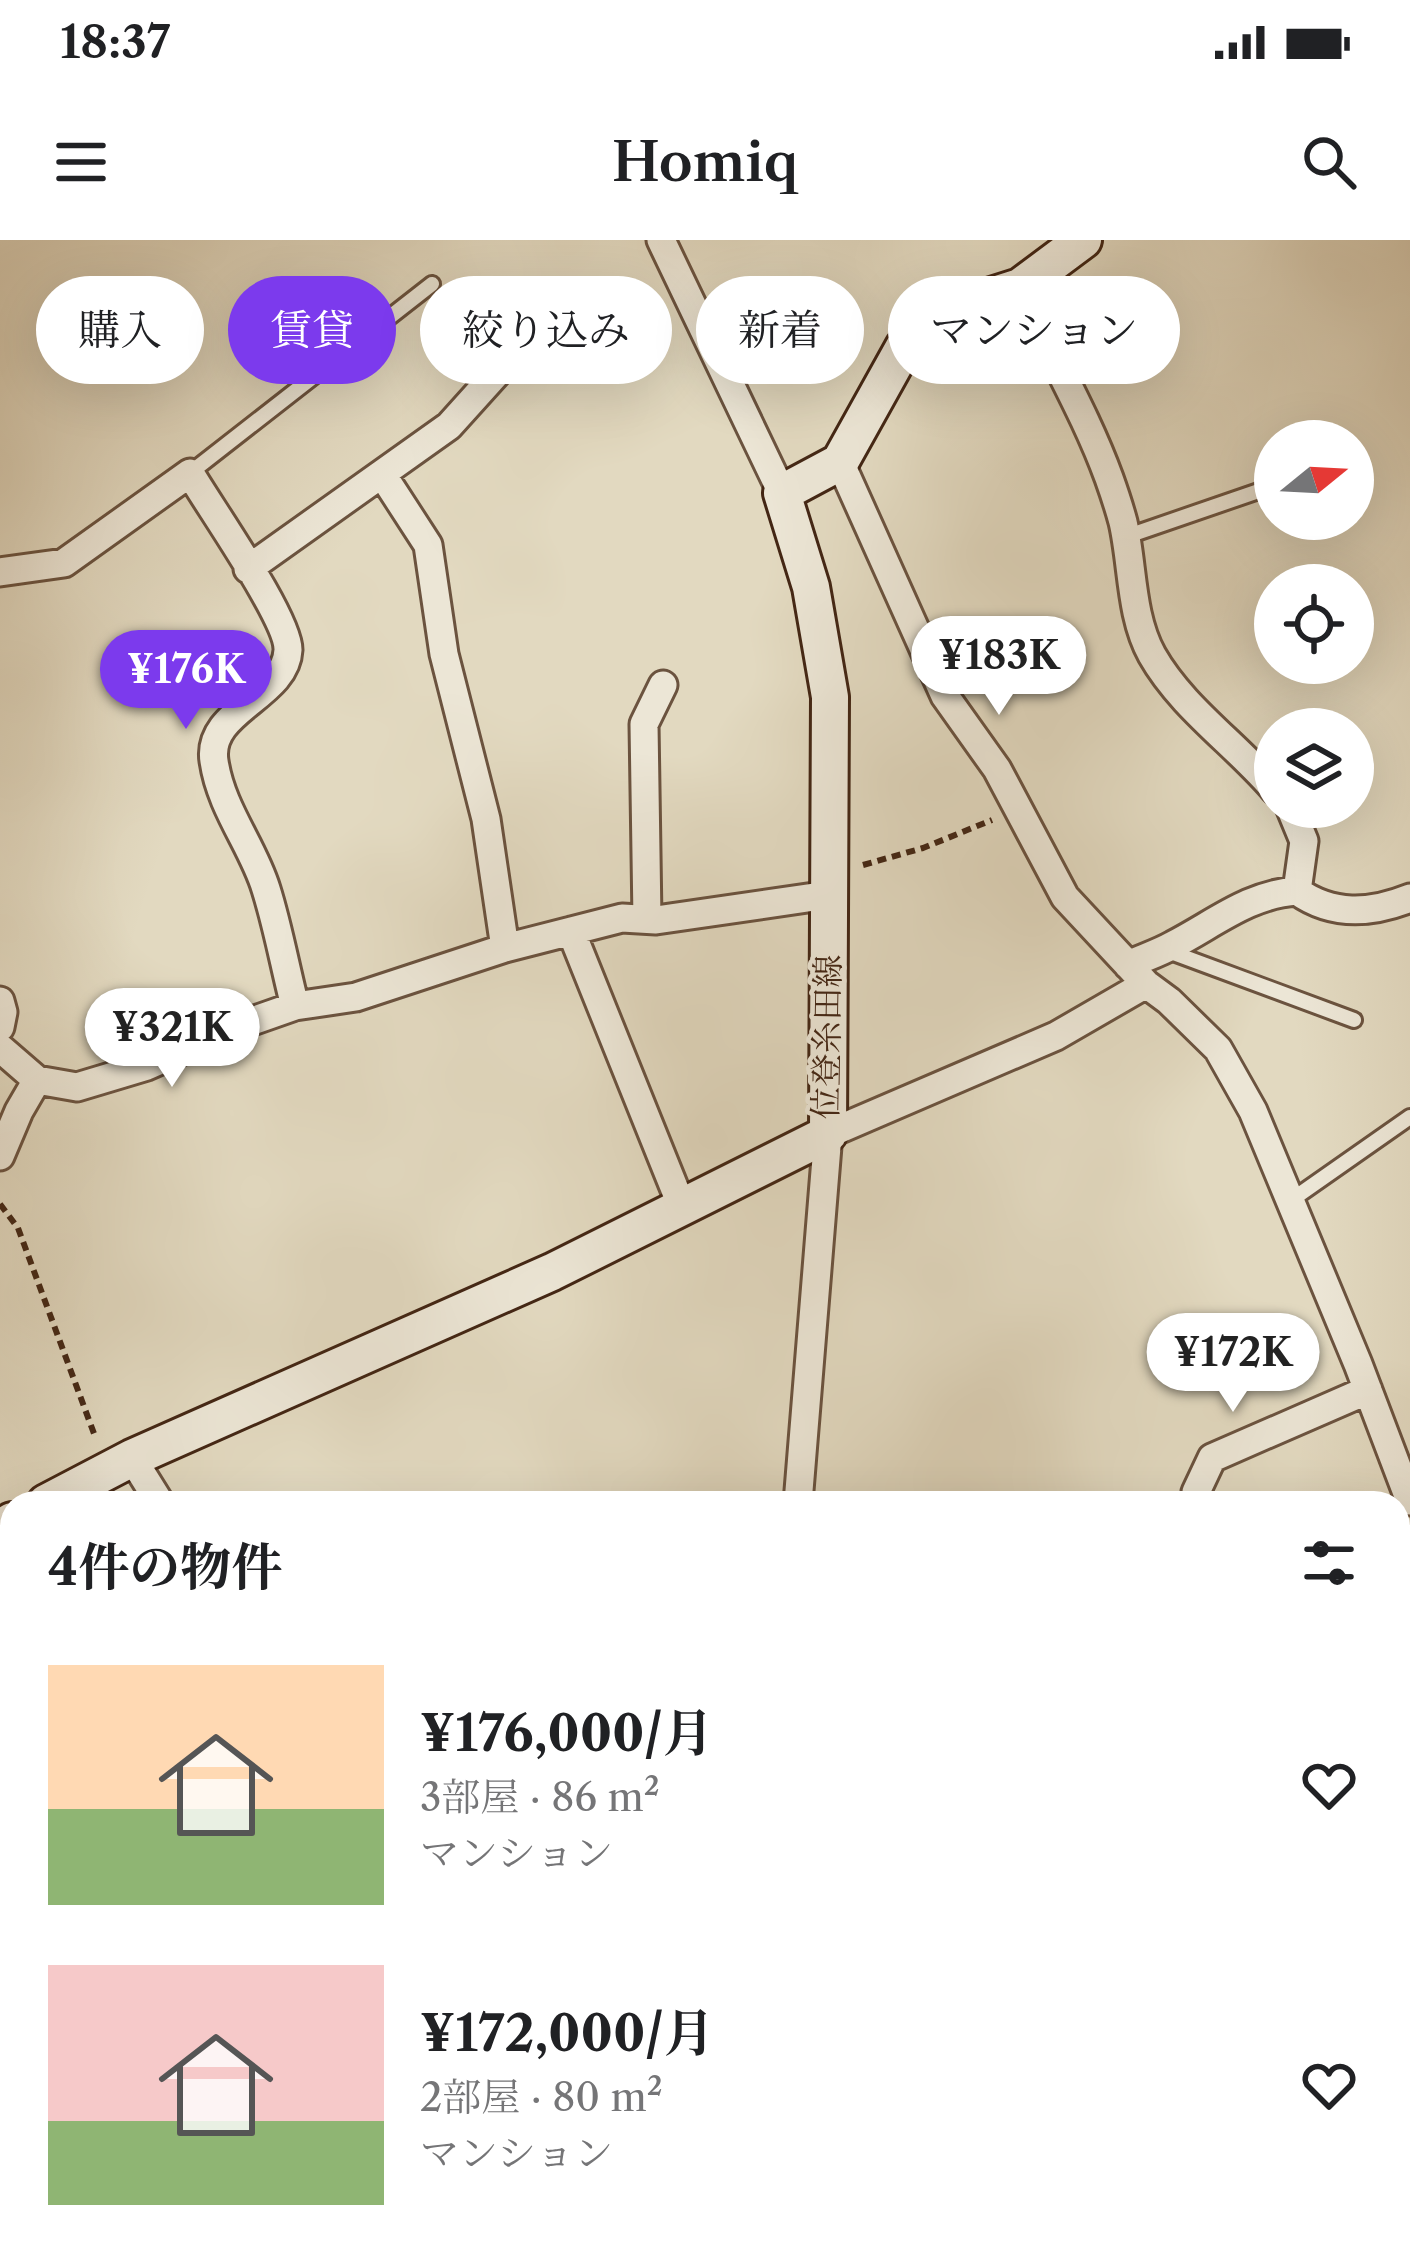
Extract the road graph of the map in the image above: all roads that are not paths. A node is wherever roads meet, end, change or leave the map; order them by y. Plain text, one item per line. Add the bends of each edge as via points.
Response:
1 (661, 240) edge
2 (1083, 240) edge
3 (1035, 276) edge
4 (420, 293) edge
5 (888, 375) edge
6 (487, 384) edge
7 (1068, 384) edge
8 (840, 462) junction
9 (190, 473) junction
10 (382, 474) junction
11 (782, 493) junction
12 (1254, 493) edge
13 (1125, 537) junction
14 (248, 569) junction
15 (0, 572) edge
16 (663, 685) dead end
17 (1254, 766) edge
18 (1299, 828) edge
19 (828, 885) junction
20 (1297, 891) junction
21 (1410, 898) edge
22 (647, 920) junction
23 (572, 931) junction
24 (505, 948) junction
25 (1163, 950) junction
26 (1137, 974) junction
27 (0, 1001) edge
28 (295, 1006) junction
29 (1354, 1019) dead end
30 (0, 1027) edge
31 (0, 1048) edge
32 (37, 1080) junction
33 (1410, 1117) edge
34 (828, 1134) junction
35 (0, 1156) edge
36 (1291, 1201) junction
37 (682, 1207) junction
38 (1369, 1390) junction
39 (120, 1464) junction
40 (69, 1491) edge
41 (148, 1491) edge
42 (799, 1491) edge
43 (1196, 1491) edge
44 (1406, 1491) edge

1 - 11 street
2 - 3 main road
4 - 9 lane
5 - 8 main road
6 - 10 street via 449,426
7 - 13 street
8 - 11 main road
8 - 26 street via 945,696 997,769 1065,897
9 - 14 street
9 - 15 street via 64,563
10 - 14 street
10 - 24 street via 428,545
11 - 19 main road, 位登糸田線 via 811,587 830,697
12 - 13 lane
13 - 17 street via 1150,651 1173,688
14 - 28 street via 280,619 288,650 278,677 216,739 213,758 232,820 266,885
16 - 22 street via 644,724
18 - 20 street
19 - 22 street
19 - 34 main road, 位登糸田線
20 - 21 street via 1351,912
20 - 25 street via 1229,911
22 - 23 street
23 - 24 street
23 - 37 street
24 - 28 street via 356,997
25 - 26 street
25 - 29 lane
26 - 34 street via 1056,1036
26 - 36 street via 1218,1049
27 - 30 street
28 - 32 street via 77,1087
31 - 32 street
32 - 35 street
33 - 36 lane
34 - 37 main road, 位登糸田線
34 - 42 street
36 - 38 street
37 - 39 main road, 位登糸田線
38 - 43 street via 1212,1458
38 - 44 street
39 - 40 main road, 位登糸田線
39 - 41 street

